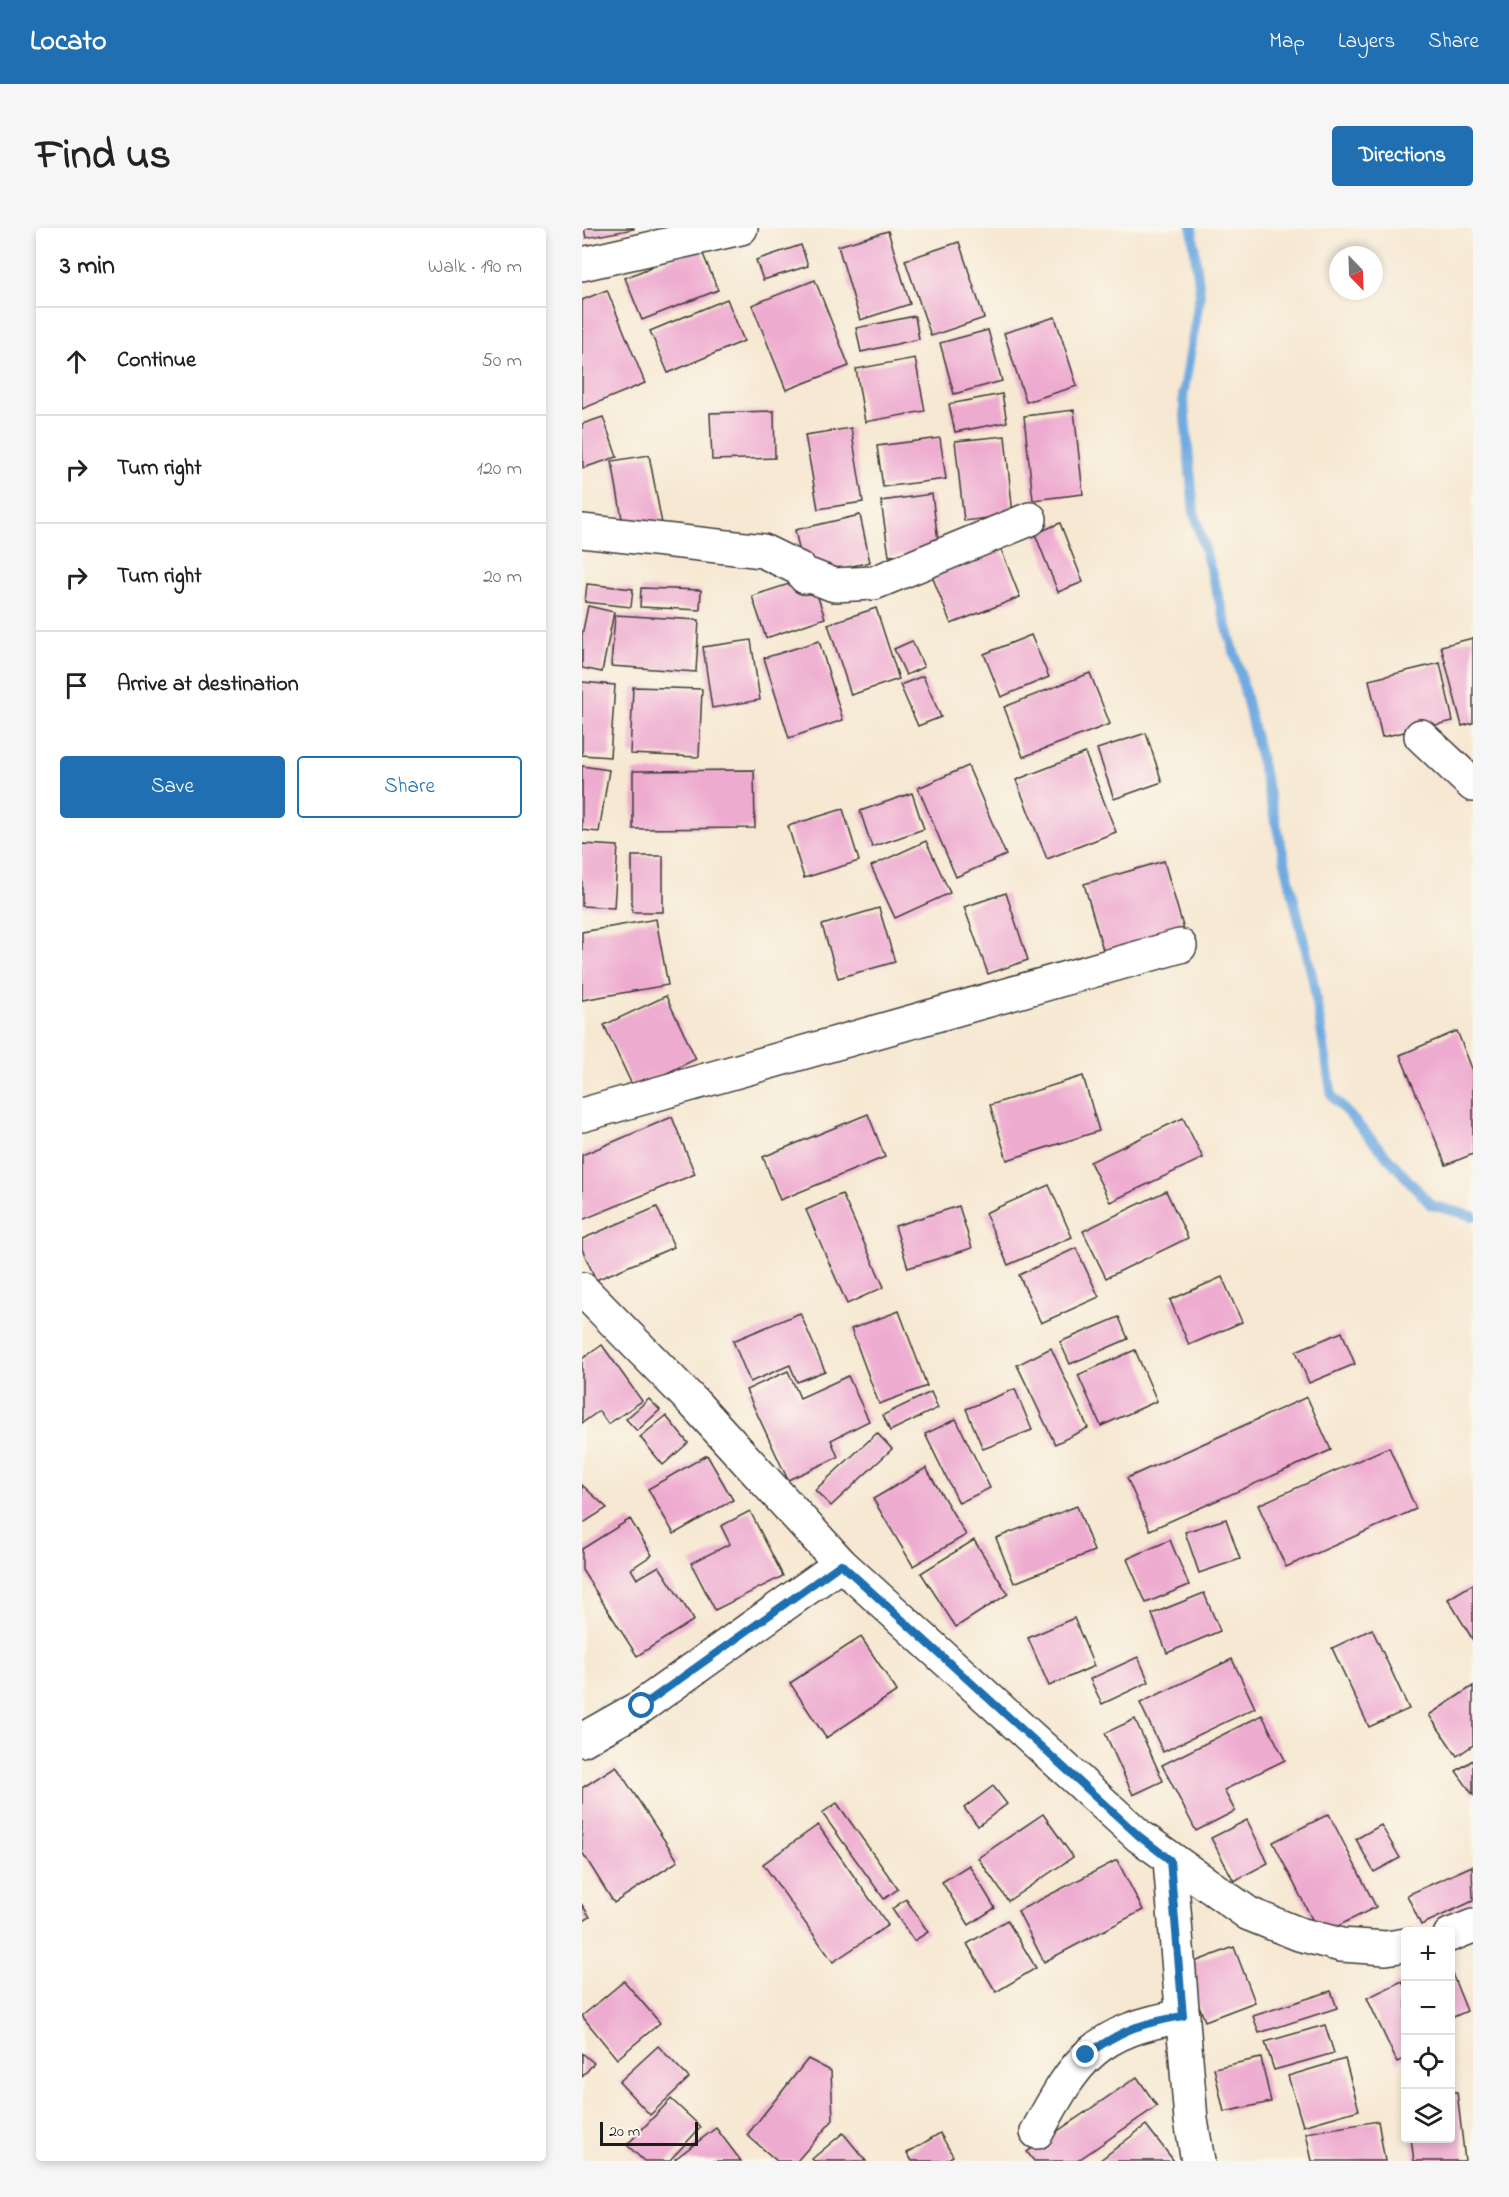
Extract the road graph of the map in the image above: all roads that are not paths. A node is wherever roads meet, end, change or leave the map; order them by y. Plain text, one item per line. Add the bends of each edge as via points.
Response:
1 (741, 228) edge
2 (582, 264) edge
3 (1030, 519) dead end
4 (582, 531) edge
5 (1421, 736) dead end
6 (1473, 785) edge
7 (1180, 946) dead end
8 (582, 1114) edge
9 (582, 1289) edge
10 (841, 1564) junction
11 (582, 1740) edge
12 (1170, 1860) junction
13 (1473, 1926) edge
14 (1455, 1933) edge
15 (1401, 1946) edge
16 (1183, 2016) junction
17 (1037, 2132) dead end
18 (1198, 2161) edge

1 - 2 street
3 - 4 street via 874,583 834,585 811,576 805,578 800,569 763,551
5 - 6 street
7 - 8 street
9 - 10 street via 647,1353
10 - 11 street via 642,1706
10 - 12 street
12 - 15 street via 1250,1914 1299,1934 1341,1945
12 - 16 street
13 - 14 street
16 - 17 street via 1117,2033 1086,2055 1061,2088
16 - 18 street

